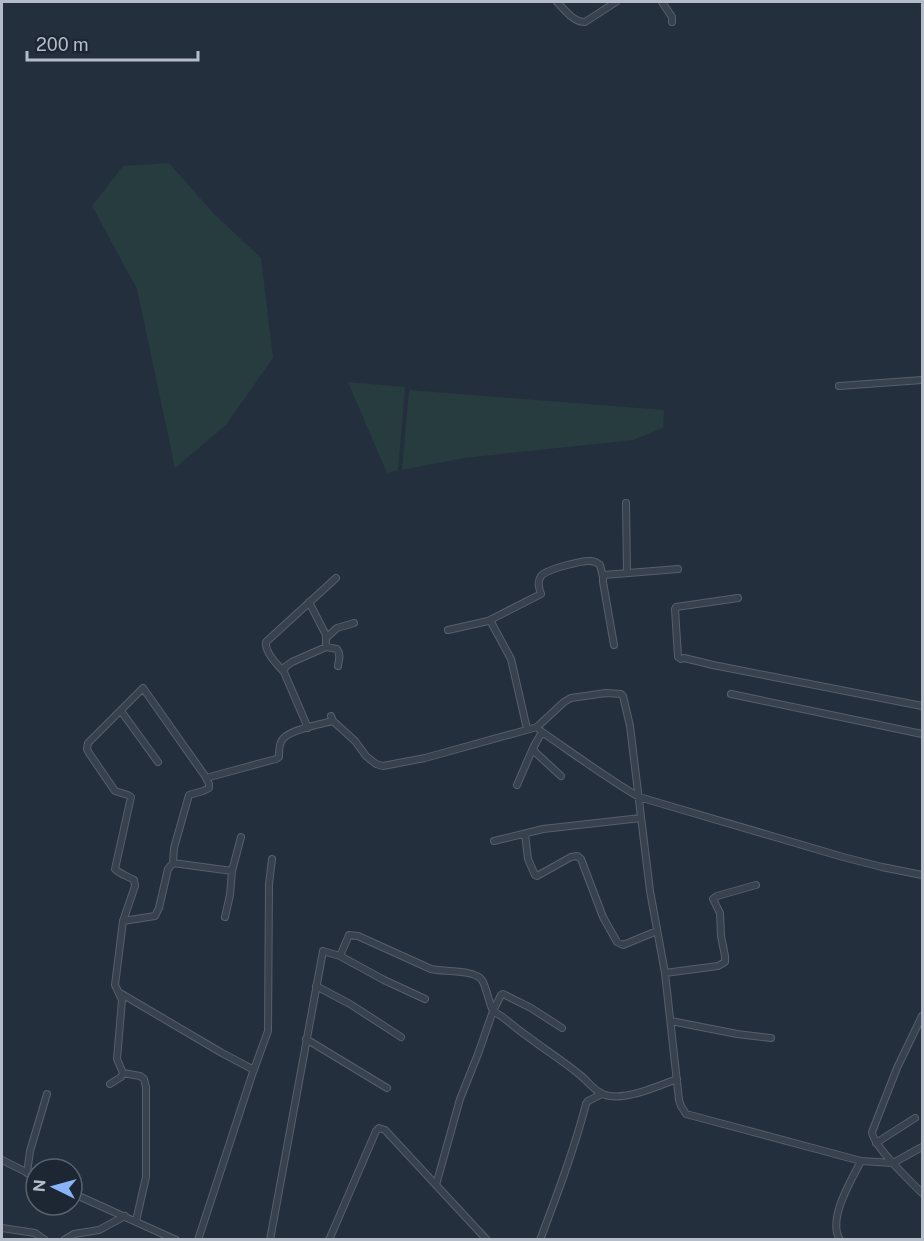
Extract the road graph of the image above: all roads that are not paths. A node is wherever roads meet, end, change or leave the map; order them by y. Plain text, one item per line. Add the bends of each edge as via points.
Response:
1 (557, 2) edge
2 (616, 2) edge
3 (662, 2) edge
4 (672, 22) dead end
5 (922, 380) edge
6 (839, 386) dead end
7 (626, 503) dead end
8 (678, 569) dead end
9 (627, 573) junction
10 (603, 577) junction
11 (336, 578) dead end
12 (738, 598) dead end
13 (309, 602) junction
14 (488, 621) junction
15 (354, 623) dead end
16 (448, 630) dead end
17 (326, 638) junction
18 (614, 645) dead end
19 (326, 647) junction
20 (338, 666) dead end
21 (284, 672) junction
22 (731, 694) dead end
23 (922, 706) edge
24 (121, 711) junction
25 (308, 728) junction
26 (527, 729) junction
27 (540, 730) junction
28 (922, 734) edge
29 (533, 748) junction
30 (158, 762) dead end
31 (561, 776) dead end
32 (206, 778) junction
33 (517, 785) dead end
34 (639, 797) junction
35 (641, 818) junction
36 (525, 834) junction
37 (241, 837) dead end
38 (494, 841) dead end
39 (272, 859) dead end
40 (173, 863) junction
41 (231, 871) junction
42 (922, 875) edge
43 (756, 885) dead end
44 (225, 917) dead end
45 (123, 921) junction
46 (657, 931) junction
47 (340, 956) junction
48 (665, 973) junction
49 (316, 986) junction
50 (118, 992) junction
51 (425, 999) dead end
52 (493, 1011) junction
53 (922, 1016) edge
54 (670, 1021) junction
55 (562, 1028) dead end
56 (401, 1037) dead end
57 (771, 1038) dead end
58 (306, 1039) junction
59 (254, 1070) junction
60 (123, 1073) junction
61 (677, 1079) junction
62 (110, 1084) dead end
63 (387, 1088) dead end
64 (47, 1094) dead end
65 (602, 1094) junction
66 (915, 1118) dead end
67 (876, 1143) junction
68 (922, 1147) edge
69 (29, 1157) edge
70 (2, 1160) edge
71 (861, 1161) junction
72 (893, 1163) junction
73 (24, 1171) edge
74 (436, 1185) junction
75 (922, 1193) edge
76 (84, 1198) edge
77 (124, 1216) junction
78 (136, 1221) junction
79 (2, 1228) edge
80 (45, 1239) edge
81 (64, 1239) edge
82 (176, 1239) edge
83 (198, 1239) edge
84 (270, 1239) edge
85 (329, 1239) edge
86 (487, 1239) edge
87 (540, 1239) edge
88 (840, 1239) edge

1 - 2 street via 576,20 585,22
3 - 4 street
5 - 6 street
7 - 9 street
8 - 9 street
9 - 10 street
10 - 14 street via 600,565 594,561 548,571 538,583 541,594
10 - 18 street
11 - 13 street
12 - 23 street via 676,606 678,657
13 - 17 street
13 - 21 street via 266,642 269,653
14 - 16 street
14 - 26 street via 511,659
15 - 17 street via 337,628
17 - 19 street
19 - 20 street via 339,652
19 - 21 street via 292,662
21 - 25 street
22 - 28 street
24 - 30 street
24 - 32 street via 143,688
24 - 45 street via 88,743 87,749 115,791 130,797 115,869 134,880 135,886
25 - 26 street via 332,718 371,760 383,766
25 - 32 street via 286,735 276,759
26 - 27 street
27 - 29 street
27 - 34 street
27 - 34 street via 571,698 621,694 630,726
29 - 31 street
29 - 33 street
32 - 40 street via 210,788 189,795
34 - 35 street
34 - 42 street via 843,857
35 - 36 street
35 - 46 street
36 - 38 street
36 - 46 street via 528,859 537,876 577,856 603,917 620,945
37 - 41 street
39 - 59 street via 268,1031
40 - 41 street
40 - 45 street via 155,916
41 - 44 street
43 - 48 street via 714,898 720,913 723,964
45 - 50 street via 115,985
46 - 48 street
47 - 49 street via 323,951
47 - 51 street
47 - 52 street via 351,934 431,969 478,976
48 - 54 street
49 - 56 street
49 - 58 street
50 - 59 street
50 - 60 street via 123,1006 117,1059
52 - 55 street via 503,994
52 - 65 street
52 - 74 street via 460,1099
53 - 67 street via 874,1128
54 - 57 street
54 - 61 street
58 - 63 street
58 - 84 street
59 - 83 street
60 - 62 street
60 - 78 street via 140,1076 146,1087 146,1177
61 - 65 street via 626,1096
61 - 71 street via 686,1114
64 - 69 street
65 - 87 street via 586,1104 579,1135
66 - 67 street
67 - 72 street
68 - 72 street
70 - 73 street
71 - 72 street
71 - 88 street via 840,1203 836,1229
72 - 75 street
74 - 85 street via 382,1128 378,1129
74 - 86 street
76 - 77 street
77 - 78 street
77 - 81 street via 99,1230
78 - 82 street
79 - 80 street via 35,1233

